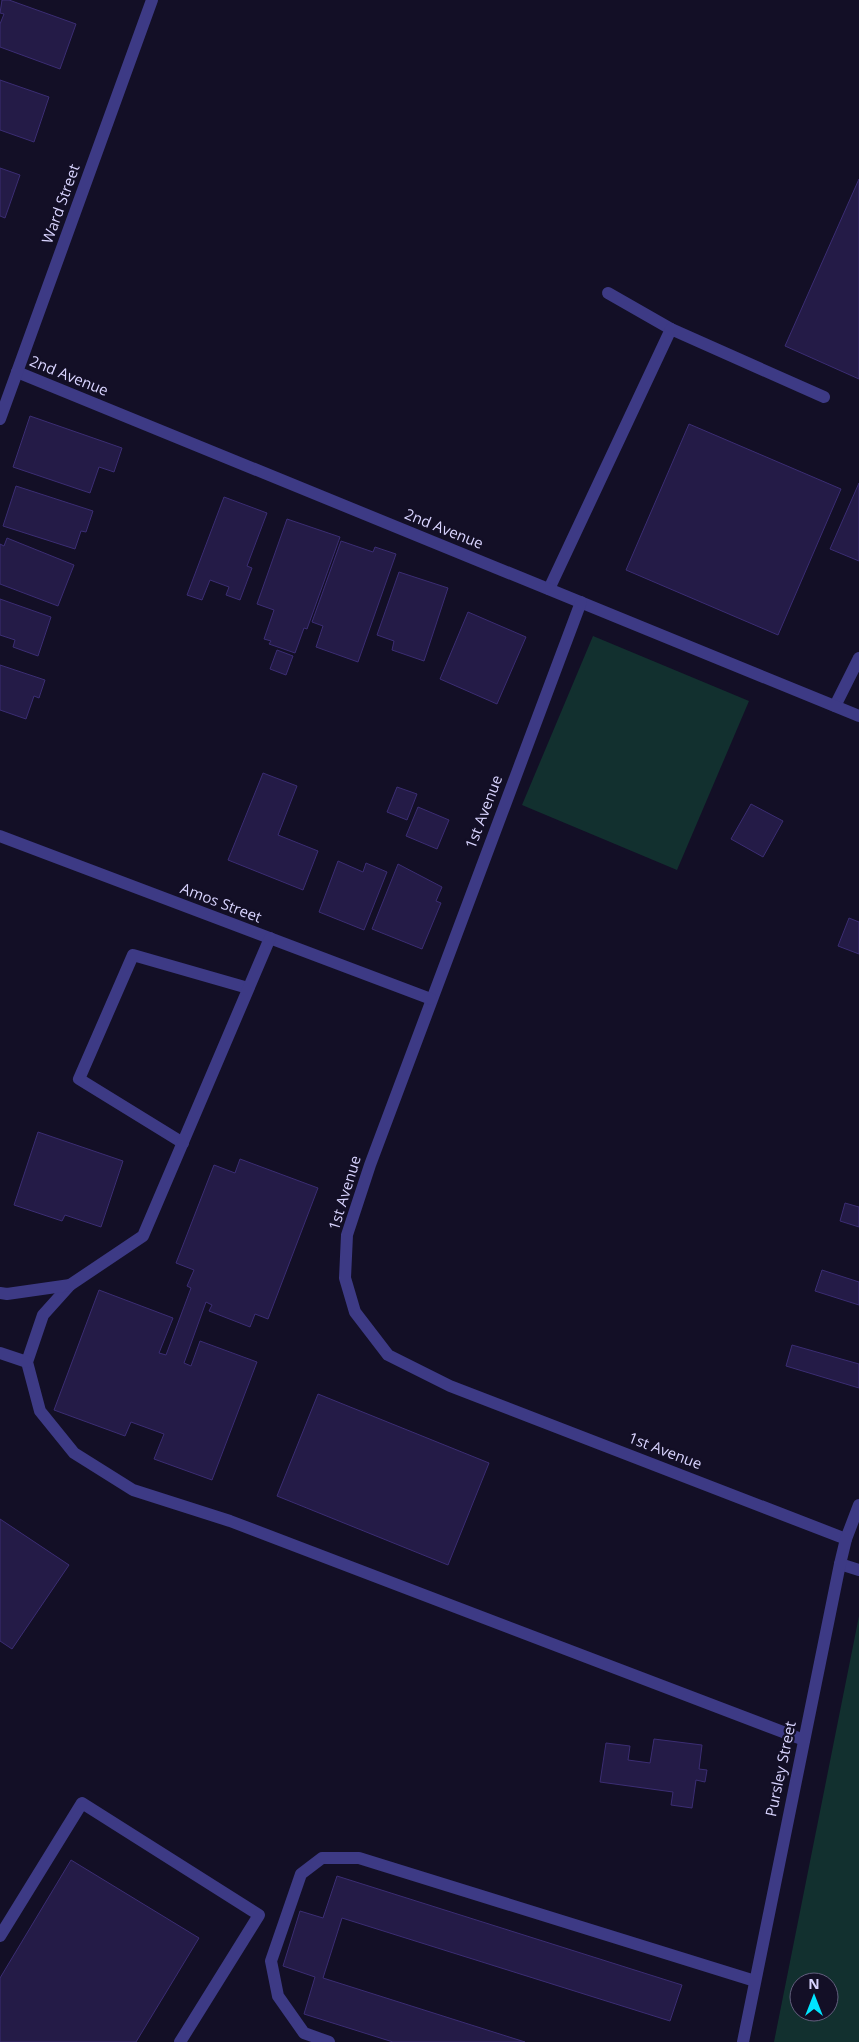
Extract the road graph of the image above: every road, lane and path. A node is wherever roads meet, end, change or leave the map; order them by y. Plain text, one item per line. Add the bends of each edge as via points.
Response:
1 (152, 0) edge
2 (608, 293) dead end
3 (671, 330) junction
4 (17, 372) junction
5 (824, 397) dead end
6 (0, 419) edge
7 (549, 589) junction
8 (581, 602) junction
9 (859, 658) edge
10 (835, 706) junction
11 (859, 716) edge
12 (0, 836) edge
13 (270, 938) junction
14 (248, 988) junction
15 (431, 999) junction
16 (183, 1143) junction
17 (70, 1285) junction
18 (0, 1293) edge
19 (0, 1353) edge
20 (27, 1362) junction
21 (859, 1505) edge
22 (846, 1538) junction
23 (840, 1564) junction
24 (859, 1570) edge
25 (804, 1740) junction
26 (0, 1936) edge
27 (755, 1981) junction
28 (180, 2042) edge
29 (329, 2042) edge
30 (743, 2042) edge

1 - 4 street, Ward Street
2 - 3 street
3 - 5 street
3 - 7 street
4 - 6 street, Ward Street
4 - 7 street, 2nd Avenue
7 - 8 street, 2nd Avenue
8 - 10 street, 2nd Avenue
8 - 15 street, 1st Avenue
9 - 10 street
10 - 11 street, 2nd Avenue
12 - 13 street, Amos Street
13 - 14 street
13 - 15 street, Amos Street
14 - 16 street
14 - 16 street via 133,955 79,1079
15 - 22 street, 1st Avenue via 347,1235 345,1278 360,1320 388,1355 450,1386
16 - 17 street via 143,1236
17 - 18 street
17 - 20 street via 43,1315
19 - 20 street
20 - 25 street via 40,1411 74,1453 133,1490 230,1521
21 - 22 street, Pursley Street
22 - 23 street, Pursley Street
23 - 24 street
23 - 25 street, Pursley Street
25 - 27 street, Pursley Street
26 - 28 street via 82,1802 259,1915
27 - 29 street via 359,1858 322,1858 301,1874 271,1961 278,1996 304,2033
27 - 30 street, Pursley Street

